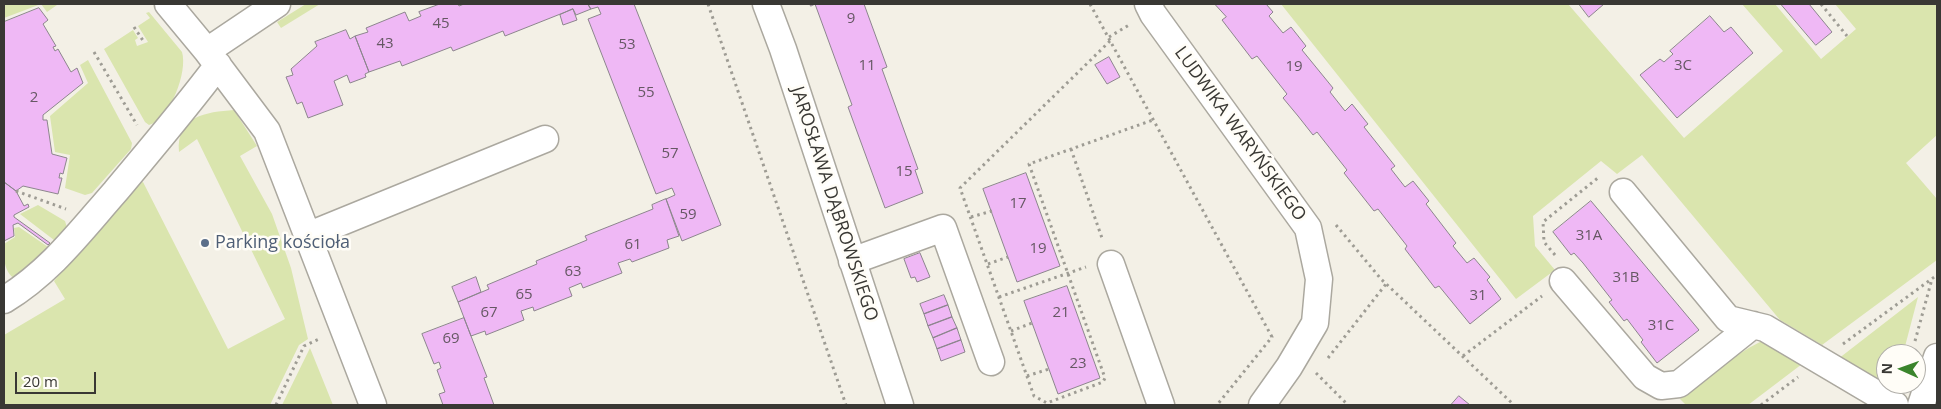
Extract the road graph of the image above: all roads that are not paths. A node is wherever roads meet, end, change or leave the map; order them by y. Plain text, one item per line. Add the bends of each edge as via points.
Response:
1 (168, 4) edge
2 (277, 4) edge
3 (766, 4) edge
4 (1148, 4) edge
5 (213, 58) junction
6 (545, 139) dead end
7 (1623, 192) dead end
8 (307, 236) junction
9 (1103, 258) road end
10 (852, 261) junction
11 (1563, 281) dead end
12 (4, 300) edge
13 (1753, 325) junction
14 (1937, 357) edge
15 (991, 362) dead end
16 (373, 405) edge
17 (900, 405) edge
18 (1160, 405) edge
19 (1262, 405) edge
20 (1895, 405) edge
21 (1921, 405) edge

1 - 5 street
2 - 5 street
3 - 10 street, JAROSŁAWA DĄBROWSKIEGO
4 - 19 street, LUDWIKA WARYŃSKIEGO via 1308,228 1319,279 1315,322
5 - 8 street via 266,131
5 - 12 street via 151,149 92,218 48,268 29,285
6 - 8 street
7 - 13 street via 1728,319
8 - 16 street
9 - 18 street
10 - 15 street via 944,228
10 - 17 street, JAROSŁAWA DĄBROWSKIEGO
11 - 13 street via 1645,377 1661,386 1679,384
13 - 20 street via 1765,328
14 - 21 street

